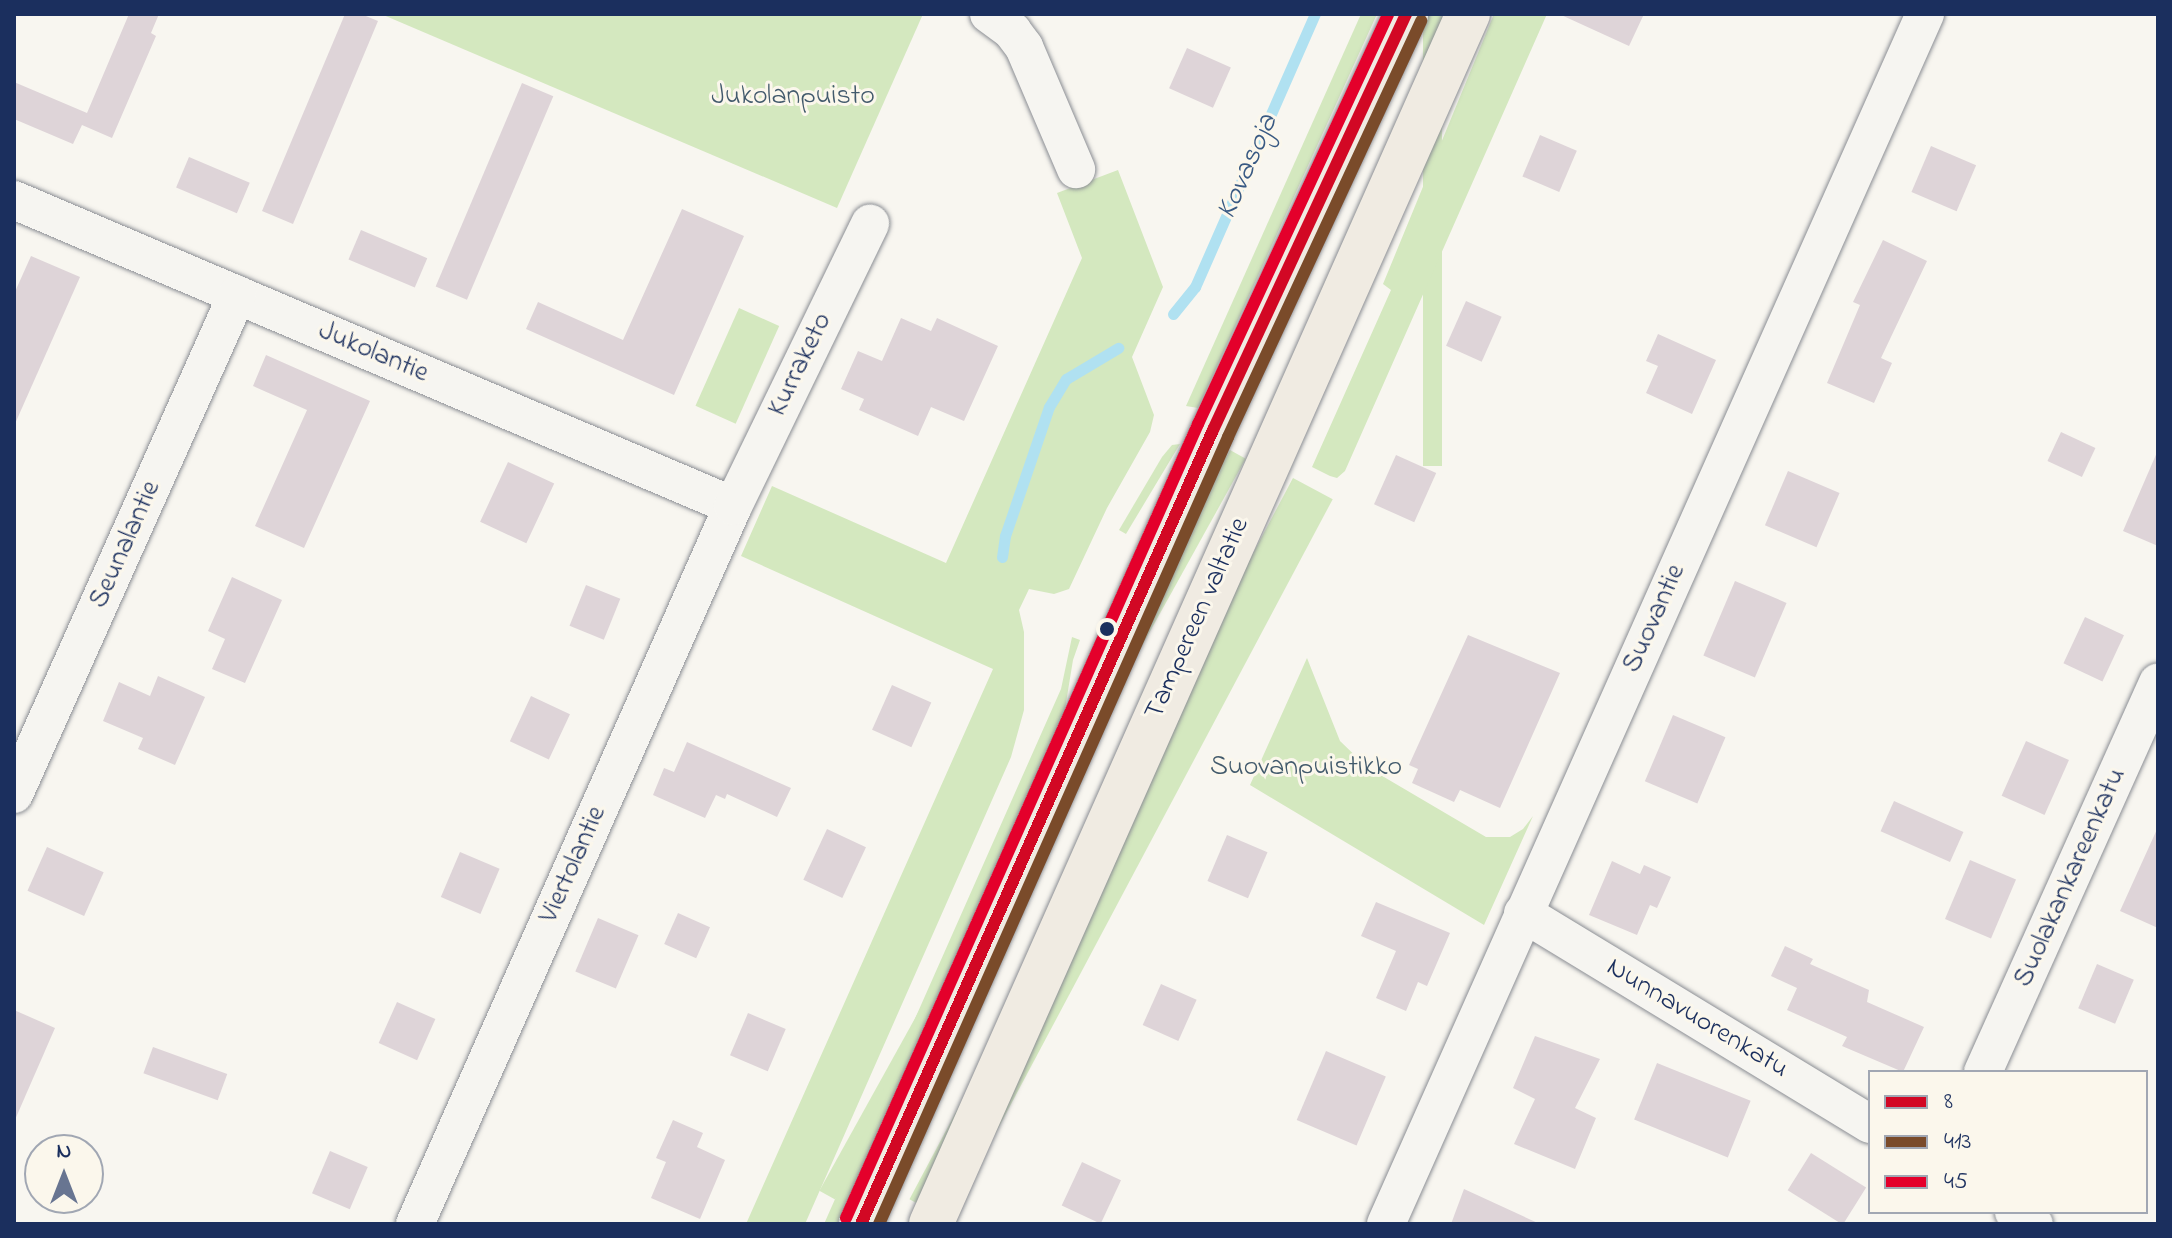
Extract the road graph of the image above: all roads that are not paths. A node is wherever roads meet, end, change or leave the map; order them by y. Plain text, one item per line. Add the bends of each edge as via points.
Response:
1 (989, 14) edge
2 (1406, 14) edge
3 (1468, 14) edge
4 (1925, 14) edge
5 (1076, 169) dead end
6 (14, 200) edge
7 (870, 224) dead end
8 (237, 295) junction
9 (733, 506) junction
10 (2158, 683) edge
11 (14, 794) edge
12 (1523, 913) junction
13 (1984, 1070) edge
14 (1868, 1123) edge
15 (415, 1224) edge
16 (861, 1224) edge
17 (931, 1224) edge
18 (1386, 1224) edge

1 - 5 street via 1024,47
2 - 16 highway via 1213,430
3 - 17 highway, Tampereen valtatie
4 - 12 street, Suovantie
6 - 8 street, Jukolantie
7 - 9 street, Kurraketo
8 - 9 street, Jukolantie
8 - 11 street, Seunalantie
9 - 15 street, Viertolantie
10 - 13 street, Suolakankareenkatu
12 - 14 street, Nunnavuorenkatu
12 - 18 street, Suovantie

